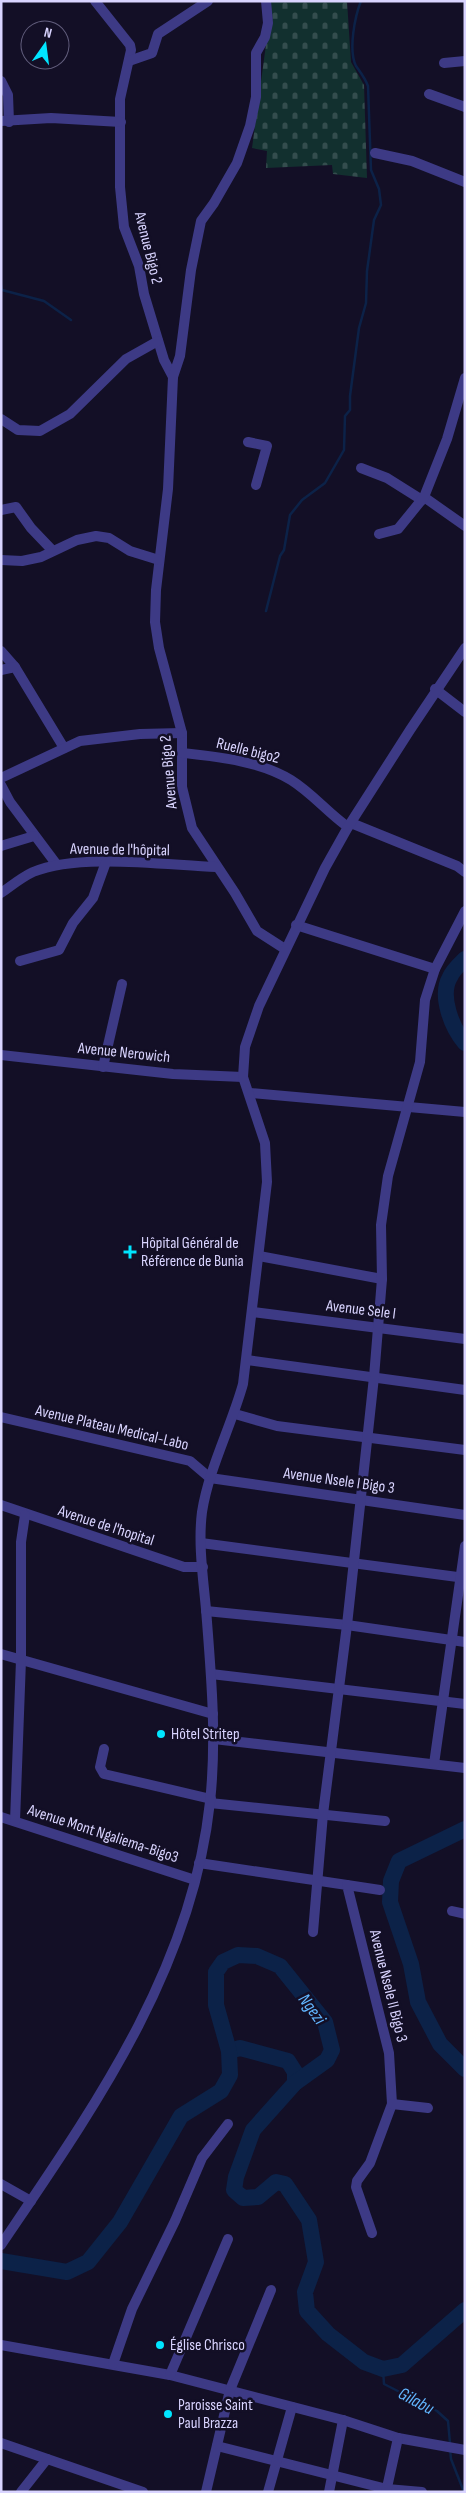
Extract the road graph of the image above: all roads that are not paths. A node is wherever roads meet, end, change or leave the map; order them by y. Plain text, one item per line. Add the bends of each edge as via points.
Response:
1 (95, 1) edge
2 (208, 1) edge
3 (266, 1) edge
4 (129, 61) junction
5 (465, 61) edge
6 (444, 63) dead end
7 (1, 81) edge
8 (429, 94) dead end
9 (465, 107) edge
10 (5, 122) edge
11 (121, 122) junction
12 (375, 154) dead end
13 (465, 182) edge
14 (158, 341) junction
15 (173, 377) junction
16 (465, 378) edge
17 (1, 419) edge
18 (248, 442) dead end
19 (361, 468) dead end
20 (256, 485) dead end
21 (423, 498) junction
22 (1, 510) edge
23 (465, 526) edge
24 (379, 534) dead end
25 (52, 550) junction
26 (1, 560) edge
27 (159, 560) junction
28 (465, 648) edge
29 (1, 651) edge
30 (15, 668) junction
31 (1, 670) edge
32 (435, 690) junction
33 (465, 712) edge
34 (182, 733) junction
35 (64, 748) junction
36 (183, 754) junction
37 (1, 778) edge
38 (1, 785) edge
39 (350, 825) junction
40 (34, 836) junction
41 (1, 846) edge
42 (106, 862) junction
43 (57, 865) junction
44 (216, 867) junction
45 (465, 872) edge
46 (1, 893) edge
47 (465, 911) edge
48 (296, 925) junction
49 (285, 949) junction
50 (20, 961) dead end
51 (435, 969) junction
52 (122, 984) dead end
53 (1, 1055) edge
54 (103, 1067) junction
55 (244, 1077) junction
56 (250, 1093) junction
57 (405, 1108) junction
58 (465, 1112) edge
59 (259, 1256) junction
60 (382, 1279) junction
61 (253, 1312) junction
62 (378, 1328) junction
63 (465, 1339) edge
64 (247, 1360) junction
65 (374, 1377) junction
66 (465, 1390) edge
67 (235, 1414) junction
68 (1, 1417) edge
69 (366, 1437) junction
70 (465, 1450) edge
71 (210, 1478) junction
72 (360, 1499) junction
73 (1, 1505) edge
74 (25, 1515) junction
75 (465, 1515) edge
76 (201, 1543) junction
77 (465, 1546) edge
78 (354, 1562) junction
79 (203, 1567) junction
80 (463, 1578) edge
81 (206, 1611) junction
82 (347, 1625) junction
83 (452, 1641) junction
84 (465, 1642) edge
85 (1, 1654) edge
86 (21, 1660) junction
87 (211, 1674) junction
88 (339, 1690) junction
89 (444, 1702) junction
90 (465, 1704) edge
91 (214, 1714) junction
92 (214, 1739) junction
93 (104, 1749) dead end
94 (331, 1752) junction
95 (434, 1764) junction
96 (465, 1768) edge
97 (210, 1801) junction
98 (323, 1814) junction
99 (1, 1817) edge
100 (15, 1821) junction
101 (385, 1821) dead end
102 (199, 1863) junction
103 (195, 1880) junction
104 (316, 1881) junction
105 (347, 1885) junction
106 (380, 1890) dead end
107 (452, 1911) dead end
108 (465, 1914) edge
109 (313, 1932) dead end
110 (392, 2104) junction
111 (428, 2108) dead end
112 (228, 2124) dead end
113 (1, 2184) edge
114 (31, 2201) junction
115 (372, 2233) dead end
116 (228, 2239) dead end
117 (2, 2243) edge
118 (271, 2290) dead end
119 (1, 2345) edge
120 (113, 2364) junction
121 (170, 2375) junction
122 (230, 2390) junction
123 (292, 2407) junction
124 (343, 2420) junction
125 (398, 2438) junction
126 (1, 2443) edge
127 (218, 2446) junction
128 (455, 2448) edge
129 (47, 2459) junction
130 (276, 2461) junction
131 (333, 2475) junction
132 (387, 2490) edge
133 (21, 2492) edge
134 (143, 2492) edge
135 (206, 2492) edge
136 (268, 2492) edge
137 (329, 2492) edge
138 (422, 2492) edge

1 - 4 street via 130,44
2 - 4 street via 158,34 152,53
3 - 15 street via 268,23 256,53 256,97 250,126 237,163 201,221 180,356
4 - 11 street, Avenue Bigo 2 via 120,99
5 - 6 street
7 - 10 street via 8,95
8 - 9 street
10 - 11 street via 51,118
11 - 14 street, Avenue Bigo 2 via 120,187 124,227 139,266
12 - 13 street via 412,161
14 - 15 street, Avenue Bigo 2
14 - 17 street via 126,360 70,414 40,431 18,430
15 - 27 street, Avenue Bigo 2 via 168,489
16 - 21 street via 447,439
18 - 20 street via 268,446
19 - 21 street
21 - 23 street
21 - 24 street via 398,529
22 - 25 street via 16,506
25 - 26 street via 41,557 22,561
25 - 27 street via 96,536 109,538 130,551
27 - 34 street, Avenue Bigo 2 via 155,622
28 - 32 street
29 - 30 street
30 - 31 street
30 - 35 street
32 - 33 street
32 - 39 street
34 - 35 street via 80,741
34 - 36 street, Avenue Bigo 2
35 - 37 street
36 - 39 street, Ruelle bigo2 via 226,758 281,774
36 - 44 street, Avenue Bigo 2 via 182,787 187,814
38 - 40 street
39 - 45 street, Ruelle bigo2 via 457,866
39 - 48 street
40 - 41 street
40 - 43 street
42 - 43 street, Avenue de l'hôpital
42 - 44 street, Avenue de l'hôpital
42 - 50 street via 93,898 73,923 59,950
43 - 46 street, Avenue de l'hôpital via 33,872
44 - 49 street, Avenue Bigo 2 via 257,932
47 - 51 street
48 - 49 street
48 - 51 street
49 - 55 street via 259,1006 245,1047
51 - 57 street via 425,1000 420,1062
52 - 54 street
53 - 54 street, Avenue Nerowich
54 - 55 street, Avenue Nerowich
55 - 56 street
56 - 57 street
56 - 59 street via 266,1153 267,1182
57 - 58 street
57 - 60 street via 388,1176 381,1225
59 - 60 street
59 - 61 street
60 - 62 street
61 - 62 street, Avenue Sele I
61 - 64 street
62 - 63 street, Avenue Sele I
62 - 65 street
64 - 65 street
64 - 67 street
65 - 66 street
65 - 69 street
67 - 69 street via 277,1426
67 - 71 street
68 - 71 street, Avenue Plateau Medical-Labo via 190,1461
69 - 70 street
69 - 72 street
71 - 72 street, Avenue Nsele I Bigo 3
71 - 76 street via 202,1513
72 - 75 street, Avenue Nsele I Bigo 3
72 - 78 street
73 - 74 street, Avenue de l'hopital
74 - 79 street, Avenue de l'hopital via 184,1567
74 - 86 street via 21,1542
76 - 78 street
76 - 79 street
77 - 80 street
78 - 80 street
78 - 82 street
79 - 81 street
80 - 83 street
81 - 82 street
81 - 87 street
82 - 83 street
82 - 88 street
83 - 84 street
83 - 89 street
85 - 86 street
86 - 91 street
86 - 100 street
87 - 88 street
87 - 91 street
88 - 89 street
88 - 94 street
89 - 90 street
89 - 95 street
91 - 92 street
92 - 94 street
92 - 97 street
93 - 97 street via 100,1767 104,1774
94 - 95 street
94 - 98 street
95 - 96 street
97 - 98 street
97 - 102 street
98 - 101 street
98 - 104 street
99 - 100 street, Avenue Mont Ngaliema-Bigo3
100 - 103 street, Avenue Mont Ngaliema-Bigo3
102 - 103 street
102 - 104 street
103 - 114 street via 169,1965 138,2029
104 - 105 street
104 - 109 street
105 - 106 street
105 - 110 street, Avenue Nsele II Bigo 3 via 389,2053
107 - 108 street
110 - 111 street
110 - 115 street, Avenue Nsele II Bigo 3 via 370,2163 356,2187
112 - 120 street via 202,2158 132,2310
113 - 114 street
114 - 117 street
116 - 121 street
118 - 122 street
119 - 120 street
120 - 121 street
121 - 122 street
122 - 123 street
122 - 127 street
123 - 124 street
123 - 130 street
124 - 125 street
124 - 131 street
125 - 128 street
125 - 132 street
126 - 129 street
127 - 130 street
127 - 135 street
129 - 133 street
129 - 134 street
130 - 131 street
130 - 136 street
131 - 132 street
131 - 137 street
132 - 138 street

